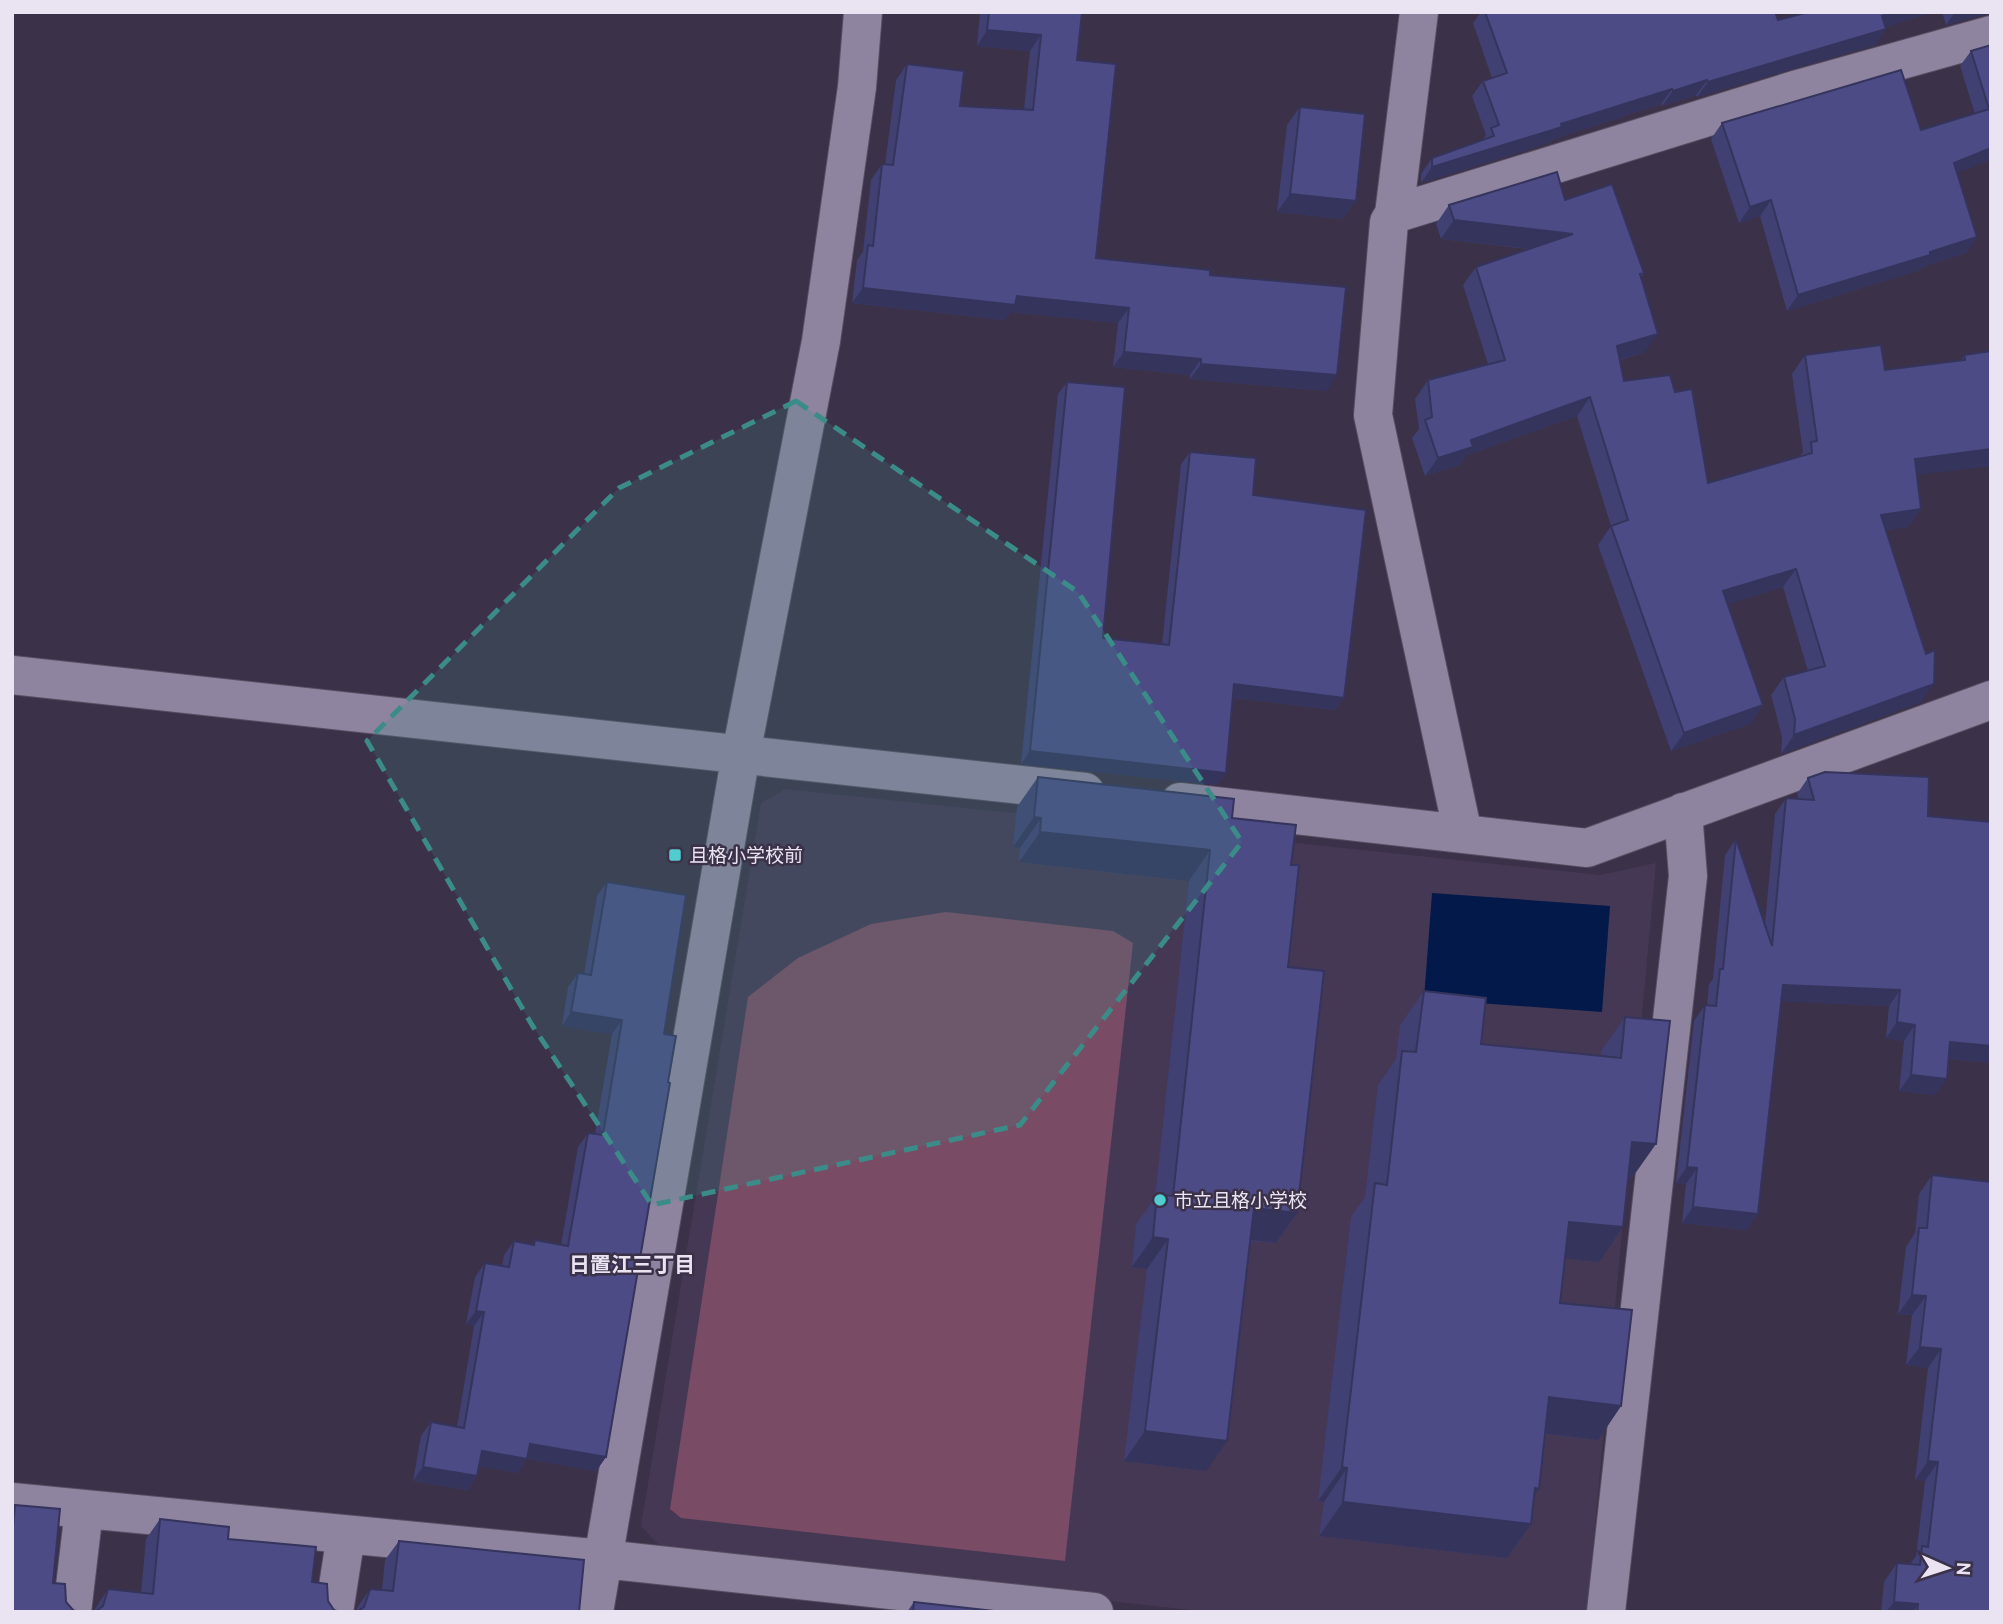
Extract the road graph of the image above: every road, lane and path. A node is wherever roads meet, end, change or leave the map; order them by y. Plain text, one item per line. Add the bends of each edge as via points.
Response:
1 (863, 12) edge
2 (1419, 12) edge
3 (1991, 35) edge
4 (1394, 214) junction
5 (12, 675) edge
6 (1991, 700) edge
7 (741, 754) junction
8 (1683, 812) junction
9 (1463, 834) junction
10 (12, 1502) edge
11 (84, 1510) junction
12 (346, 1535) junction
13 (603, 1559) junction
14 (72, 1612) edge
15 (334, 1612) edge
16 (594, 1612) edge
17 (1094, 1612) edge
18 (1606, 1612) edge

1 - 7 street via 857,87 821,341
2 - 4 street
3 - 4 street via 1798,89
4 - 9 street via 1389,222 1373,415
5 - 7 street
6 - 8 street
7 - 9 street
7 - 13 street
8 - 9 street via 1587,848
8 - 18 street via 1688,876
10 - 11 street
11 - 12 street
11 - 14 street
12 - 13 street
12 - 15 street
13 - 16 street
13 - 17 street

